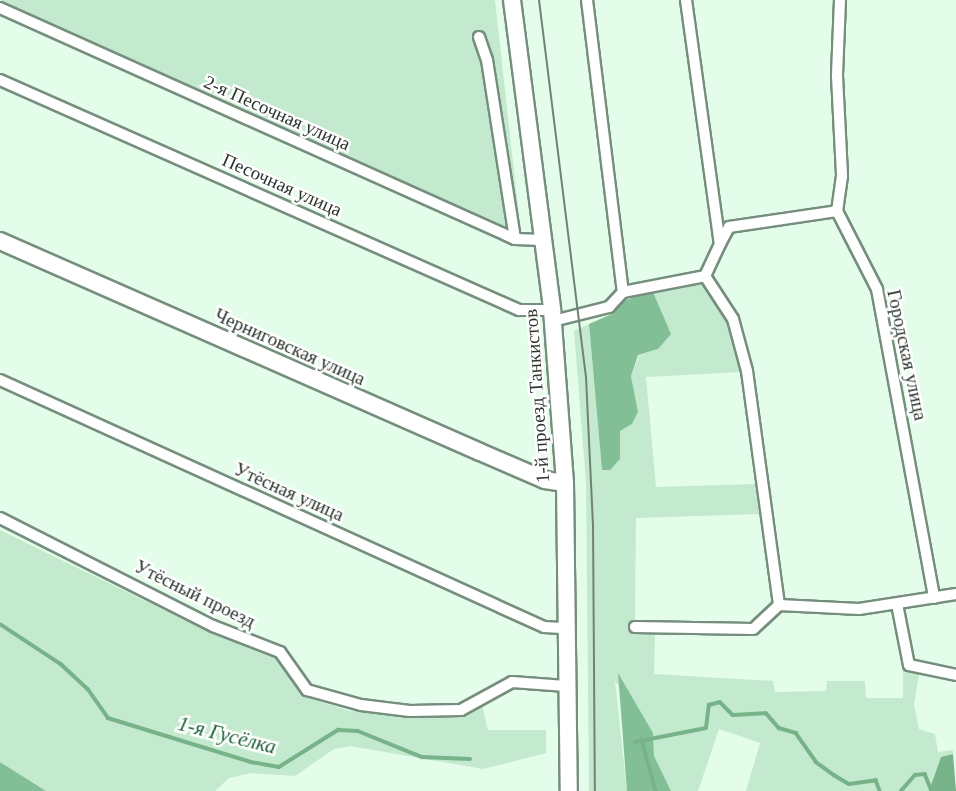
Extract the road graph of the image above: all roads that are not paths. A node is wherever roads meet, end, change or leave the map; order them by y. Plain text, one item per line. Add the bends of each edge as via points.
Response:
1 (512, 0) edge
2 (587, 0) edge
3 (686, 0) edge
4 (841, 0) edge
5 (0, 8) edge
6 (480, 37) dead end
7 (0, 80) edge
8 (837, 211) junction
9 (515, 239) junction
10 (542, 240) junction
11 (0, 241) edge
12 (720, 244) junction
13 (705, 276) junction
14 (623, 292) junction
15 (553, 316) junction
16 (0, 380) edge
17 (565, 483) junction
18 (0, 518) edge
19 (956, 594) edge
20 (934, 598) junction
21 (897, 604) junction
22 (779, 605) junction
23 (635, 627) dead end
24 (566, 628) junction
25 (956, 675) edge
26 (566, 686) junction
27 (569, 791) edge

1 - 10 main road, 1-й проезд Танкистов
2 - 14 street
3 - 12 street
4 - 8 street via 837,76 842,176
5 - 9 street, 2-я Песочная улица
6 - 9 street
7 - 15 street, Песочная улица via 519,310
8 - 12 street via 729,227
8 - 20 street, Городская улица via 877,289
9 - 10 street, 2-я Песочная улица
10 - 15 main road, 1-й проезд Танкистов
11 - 17 main road, Черниговская улица via 491,457 545,480
12 - 13 street
13 - 14 street
13 - 22 street via 733,319 747,372
14 - 15 street, Песочная улица via 609,307
15 - 17 main road, 1-й проезд Танкистов
16 - 24 street, Утёсная улица via 544,627
17 - 24 main road, 1-й проезд Танкистов
18 - 26 street, Утёсный проезд via 213,626 281,652 307,690 361,705 461,710 512,682
19 - 20 street
20 - 21 street
21 - 22 street via 859,609
21 - 25 street via 909,665 915,670
22 - 23 street via 752,629
24 - 26 main road, 1-й проезд Танкистов
26 - 27 main road, 1-й проезд Танкистов

